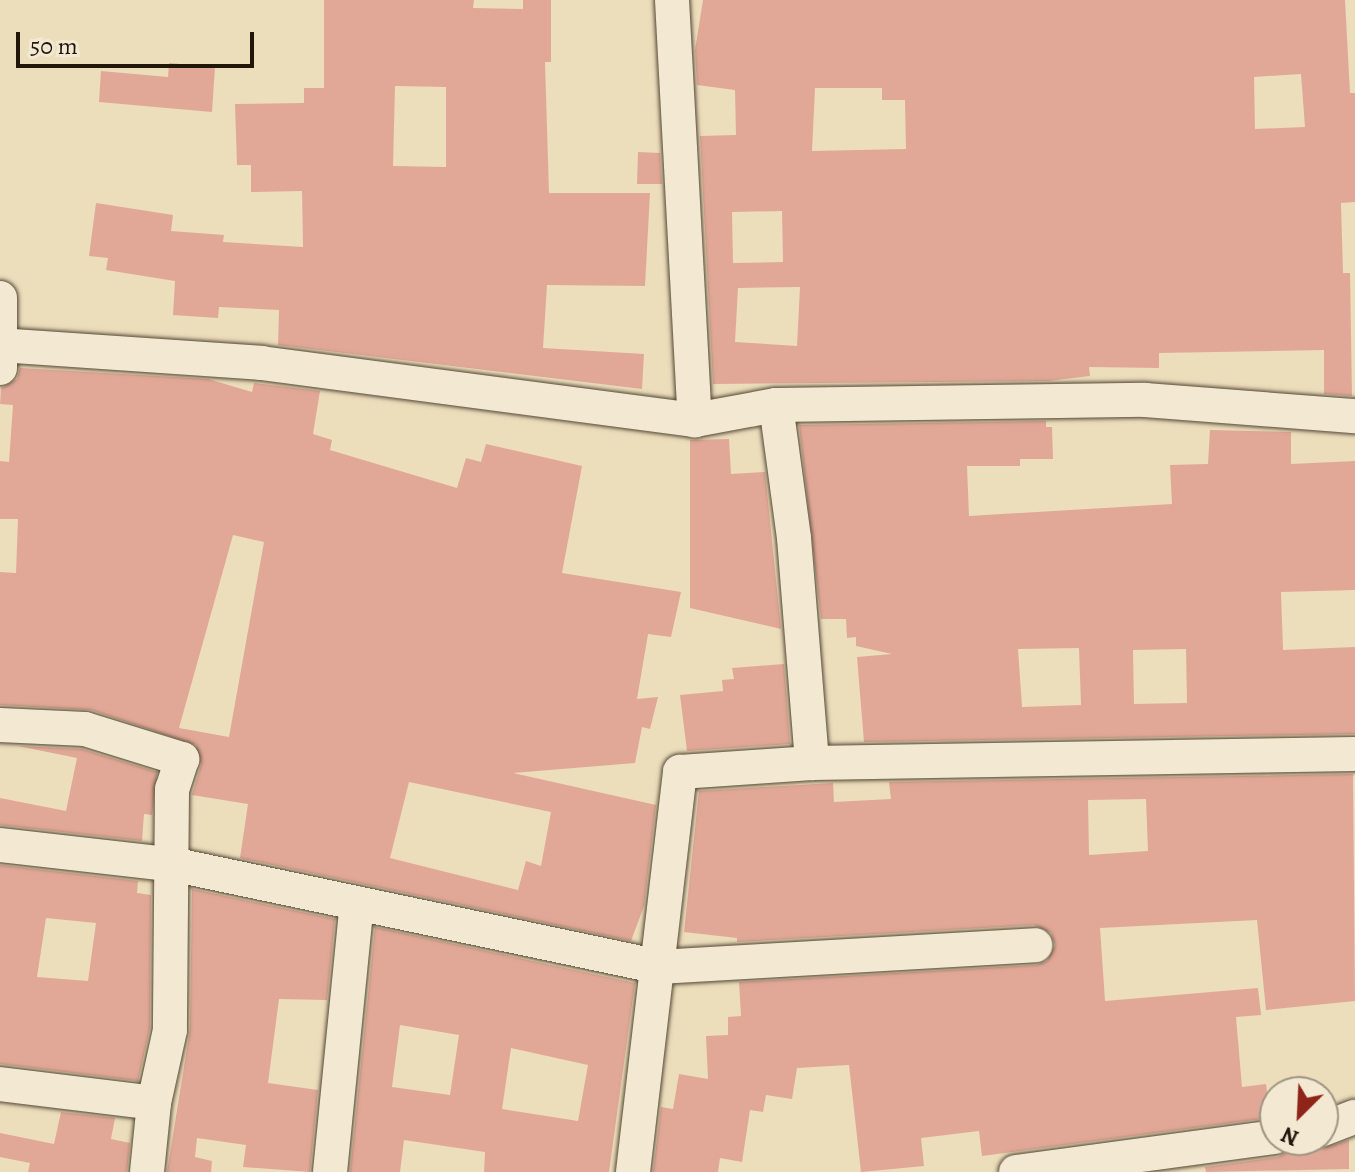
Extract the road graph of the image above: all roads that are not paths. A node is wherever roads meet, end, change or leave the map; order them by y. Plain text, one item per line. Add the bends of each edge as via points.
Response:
1 (672, 0) edge
2 (0, 298) edge
3 (1, 353) edge
4 (776, 405) junction
5 (1355, 416) edge
6 (695, 420) junction
7 (0, 725) edge
8 (1355, 754) edge
9 (812, 763) junction
10 (0, 845) edge
11 (176, 865) junction
12 (357, 903) junction
13 (1035, 945) dead end
14 (658, 967) junction
15 (0, 1084) edge
16 (154, 1103) junction
17 (1259, 1139) edge
18 (147, 1172) edge
19 (330, 1172) edge
20 (633, 1172) edge
21 (1016, 1172) edge

1 - 6 street
2 - 3 street
3 - 6 street via 261,363
4 - 5 street via 1145,400
4 - 6 street
4 - 9 street via 794,538
7 - 11 street via 85,729 182,759 172,789
8 - 9 street
9 - 14 street via 680,772
10 - 11 street
11 - 12 street
11 - 16 street via 170,1030
12 - 14 street
12 - 19 street
13 - 14 street
14 - 20 street
15 - 16 street
16 - 18 street
17 - 21 street

